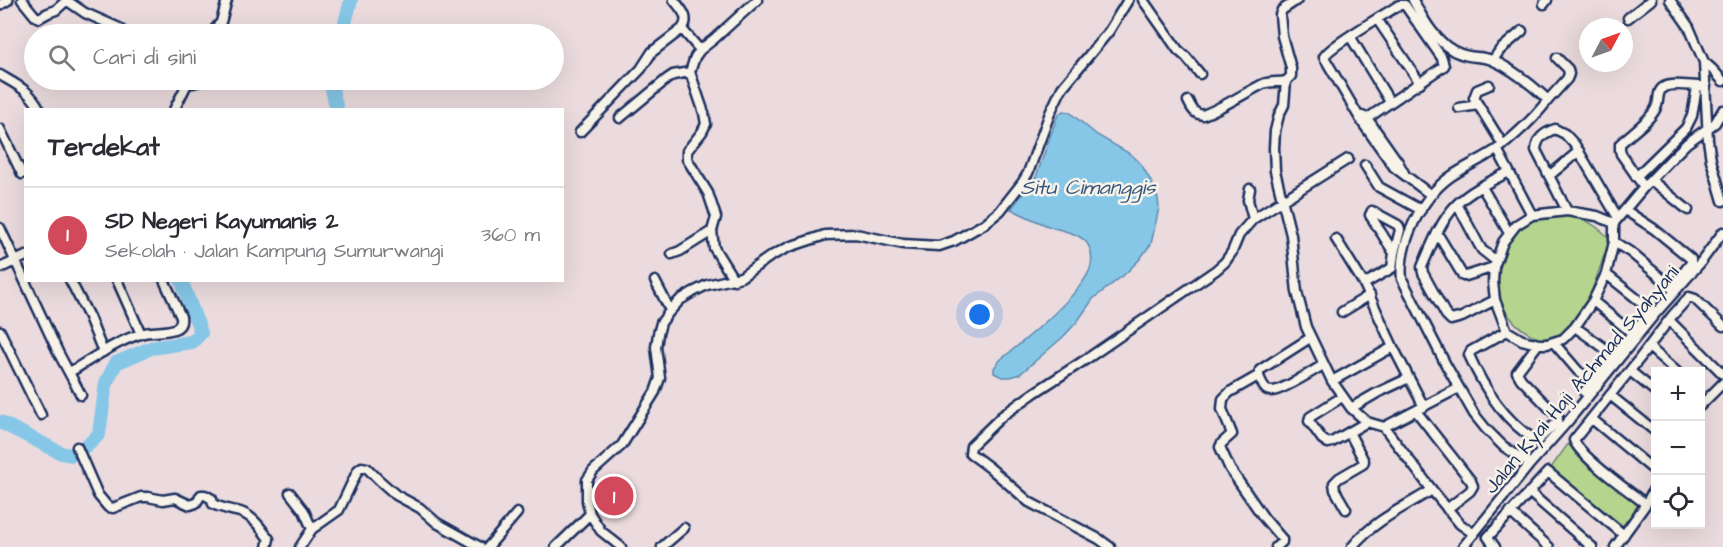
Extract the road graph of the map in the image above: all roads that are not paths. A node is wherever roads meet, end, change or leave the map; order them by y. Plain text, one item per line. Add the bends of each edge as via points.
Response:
1 (8, 0) edge
2 (22, 0) edge
3 (67, 0) edge
4 (226, 0) edge
5 (674, 0) edge
6 (756, 0) edge
7 (1128, 0) edge
8 (1143, 0) edge
9 (1297, 0) edge
10 (1413, 0) edge
11 (1652, 0) edge
12 (1670, 0) edge
13 (0, 5) edge
14 (1628, 18) dead end
15 (1377, 19) junction
16 (110, 24) edge
17 (219, 24) edge
18 (681, 29) junction
19 (1522, 31) dead end
20 (1350, 36) junction
21 (700, 50) junction
22 (1557, 58) dead end
23 (1493, 60) junction
24 (1704, 62) junction
25 (690, 72) junction
26 (1200, 74) dead end
27 (0, 75) edge
28 (1286, 81) junction
29 (1723, 81) edge
30 (1419, 83) junction
31 (1489, 85) dead end
32 (1701, 87) junction
33 (24, 90) edge
34 (24, 90) edge
35 (184, 90) edge
36 (1548, 100) junction
37 (1188, 101) dead end
38 (1390, 102) junction
39 (1478, 105) junction
40 (39, 108) edge
41 (175, 108) edge
42 (1459, 108) dead end
43 (1723, 110) edge
44 (620, 118) dead end
45 (1363, 118) junction
46 (1707, 128) junction
47 (0, 129) edge
48 (580, 132) dead end
49 (1500, 147) junction
50 (1579, 151) junction
51 (1348, 159) dead end
52 (1365, 165) dead end
53 (1509, 172) junction
54 (22, 174) dead end
55 (1549, 176) junction
56 (1636, 177) junction
57 (1651, 180) junction
58 (1482, 187) junction
59 (1644, 187) junction
60 (1250, 189) dead end
61 (1431, 195) junction
62 (1723, 201) edge
63 (1282, 202) junction
64 (1457, 204) junction
65 (1422, 210) junction
66 (1625, 210) junction
67 (1688, 210) dead end
68 (1567, 211) junction
69 (1532, 215) junction
70 (1253, 219) junction
71 (1616, 220) junction
72 (0, 228) edge
73 (712, 231) junction
74 (1723, 232) edge
75 (1437, 233) junction
76 (1509, 233) junction
77 (1336, 239) dead end
78 (1614, 242) junction
79 (1400, 245) junction
80 (1394, 253) junction
81 (672, 254) dead end
82 (24, 257) edge
83 (16, 261) junction
84 (1495, 264) junction
85 (0, 268) edge
86 (1606, 273) junction
87 (24, 278) edge
88 (734, 280) junction
89 (655, 281) dead end
90 (26, 282) edge
91 (71, 282) edge
92 (118, 282) edge
93 (165, 282) edge
94 (1364, 284) junction
95 (1672, 287) junction
96 (1370, 295) junction
97 (1495, 300) junction
98 (1593, 301) junction
99 (670, 310) junction
100 (1651, 310) junction
101 (1342, 312) dead end
102 (1669, 320) junction
103 (1723, 326) edge
104 (1575, 327) junction
105 (0, 331) edge
106 (1507, 331) junction
107 (1632, 333) junction
108 (141, 334) junction
109 (1310, 338) junction
110 (1554, 343) junction
111 (1538, 344) junction
112 (1393, 347) junction
113 (1649, 347) junction
114 (104, 352) junction
115 (1614, 355) junction
116 (1323, 365) junction
117 (1671, 367) edge
118 (1630, 371) junction
119 (70, 372) junction
120 (1258, 374) junction
121 (1723, 374) edge
122 (1409, 378) junction
123 (1332, 381) junction
124 (1592, 382) junction
125 (1723, 383) edge
126 (1459, 388) junction
127 (1651, 388) edge
128 (1584, 392) dead end
129 (1705, 394) edge
130 (81, 395) dead end
131 (1610, 395) junction
132 (1342, 397) junction
133 (1424, 406) junction
134 (1351, 408) junction
135 (1416, 411) junction
136 (40, 415) dead end
137 (1592, 419) junction
138 (1367, 422) junction
139 (1384, 427) junction
140 (1651, 428) edge
141 (1349, 432) junction
142 (77, 447) dead end
143 (1530, 464) junction
144 (1651, 468) edge
145 (1431, 490) junction
146 (290, 492) dead end
147 (1529, 492) junction
148 (1651, 494) edge
149 (1646, 504) junction
150 (1346, 509) dead end
151 (1448, 509) junction
152 (517, 513) dead end
153 (1510, 513) junction
154 (591, 514) junction
155 (684, 528) dead end
156 (312, 529) junction
157 (1474, 534) junction
158 (1624, 535) junction
159 (267, 547) edge
160 (300, 547) edge
161 (480, 547) edge
162 (488, 547) edge
163 (556, 547) edge
164 (621, 547) edge
165 (662, 547) edge
166 (1110, 547) edge
167 (1276, 547) edge
168 (1352, 547) edge
169 (1463, 547) edge
170 (1495, 547) edge
171 (1549, 547) edge
172 (1592, 547) edge
173 (1615, 547) edge

1 - 13 street
2 - 3 street via 39,18
3 - 16 street
4 - 17 street
5 - 18 street via 685,14 685,26
6 - 21 street
7 - 88 street via 1057,97 1022,183 984,224 939,246 903,244 856,234 825,235 789,247
8 - 26 street
9 - 28 street via 1280,15 1291,68
10 - 23 street via 1448,48 1462,55
11 - 14 street
12 - 24 street via 1689,27
15 - 20 street
15 - 30 street
15 - 30 street via 1399,5 1407,6 1444,63
18 - 21 street
18 - 48 street via 652,52 641,69
19 - 23 street
20 - 38 street
20 - 45 street via 1324,57
21 - 25 street
22 - 36 street via 1569,74
23 - 36 street
24 - 29 street
24 - 32 street
25 - 44 street via 673,75
25 - 73 street via 706,124 687,151 687,159 714,208
27 - 33 street
28 - 37 street via 1265,83 1203,115 1193,112
28 - 63 street via 1274,148
30 - 38 street
31 - 39 street via 1474,93
32 - 46 street
32 - 56 street via 1686,128
32 - 56 street via 1664,87 1649,118 1620,144 1621,154
34 - 40 street
35 - 41 street
36 - 49 street
38 - 45 street
39 - 42 street
39 - 49 street
43 - 46 street via 1718,121
45 - 61 street via 1406,176
46 - 57 street
46 - 62 street
47 - 54 street
49 - 53 street
49 - 61 street via 1452,176
50 - 55 street
50 - 55 street via 1560,131 1554,129 1543,135 1536,150
50 - 71 street
51 - 63 street
52 - 65 street via 1379,186
53 - 58 street
53 - 69 street
55 - 68 street
56 - 59 street
57 - 59 street
57 - 67 street
58 - 64 street
58 - 76 street
59 - 66 street
60 - 70 street via 1248,200
61 - 65 street
63 - 70 street
63 - 109 street via 1291,235 1300,309
64 - 75 street
64 - 84 street via 1482,250
65 - 79 street
66 - 71 street
66 - 95 street via 1691,259
68 - 69 street
68 - 71 street
69 - 76 street
70 - 166 street via 1216,270 1034,393 992,425 969,449 1029,502
71 - 78 street
72 - 83 street
73 - 81 street
73 - 88 street via 714,248
74 - 143 street, Jalan Kyai Haji Achmad Syahyani
75 - 84 street via 1463,276
75 - 97 street via 1422,269 1446,315 1456,320
76 - 84 street
77 - 94 street
78 - 86 street
78 - 95 street
79 - 80 street
79 - 80 street via 1398,225 1371,211
79 - 126 street via 1402,279
80 - 94 street via 1392,268
82 - 83 street
83 - 85 street
83 - 87 street
84 - 97 street
86 - 98 street
86 - 100 street
88 - 99 street via 707,285
89 - 99 street
90 - 119 street
91 - 114 street
92 - 108 street
93 - 108 street via 181,324 175,330
94 - 96 street
95 - 100 street
96 - 101 street
96 - 112 street
97 - 106 street
98 - 104 street
98 - 107 street
99 - 154 street via 658,334 660,378 655,392 622,445 587,480
100 - 107 street
102 - 103 street via 1692,297
102 - 113 street
102 - 121 street
104 - 110 street
104 - 115 street
105 - 136 street
106 - 111 street via 1515,338
106 - 111 street via 1469,355 1489,394 1537,441 1558,417 1517,372
107 - 115 street
108 - 114 street
109 - 116 street
109 - 120 street
110 - 111 street
110 - 124 street
112 - 122 street
112 - 123 street
113 - 117 street
113 - 118 street
114 - 119 street
115 - 124 street
116 - 120 street via 1274,391 1264,387
116 - 123 street
118 - 127 street
118 - 131 street
119 - 130 street
120 - 167 street via 1223,399 1232,434 1220,448 1230,469 1282,540
122 - 133 street
122 - 134 street
123 - 132 street
124 - 128 street
125 - 129 street
126 - 133 street
126 - 143 street via 1485,429
131 - 137 street
131 - 140 street
132 - 134 street
132 - 141 street via 1309,421 1328,442
133 - 135 street
134 - 138 street
135 - 139 street
135 - 151 street via 1473,486
137 - 144 street
137 - 149 street via 1574,440 1577,447
138 - 139 street
138 - 141 street
139 - 145 street
141 - 150 street via 1364,461 1334,483
142 - 159 street via 98,495 108,507 141,497 175,498 190,505 205,495 223,509 249,516 268,539
143 - 157 street, Jalan Kyai Haji Achmad Syahyani
145 - 151 street
145 - 168 street via 1363,533
146 - 156 street
147 - 153 street
147 - 158 street via 1548,472
147 - 172 street
148 - 149 street
149 - 158 street
151 - 157 street
152 - 162 street
153 - 170 street via 1488,537
153 - 171 street
154 - 163 street
154 - 164 street via 601,531
155 - 165 street
156 - 160 street
156 - 161 street via 339,510 362,467 396,495
157 - 169 street, Jalan Kyai Haji Achmad Syahyani
158 - 173 street

